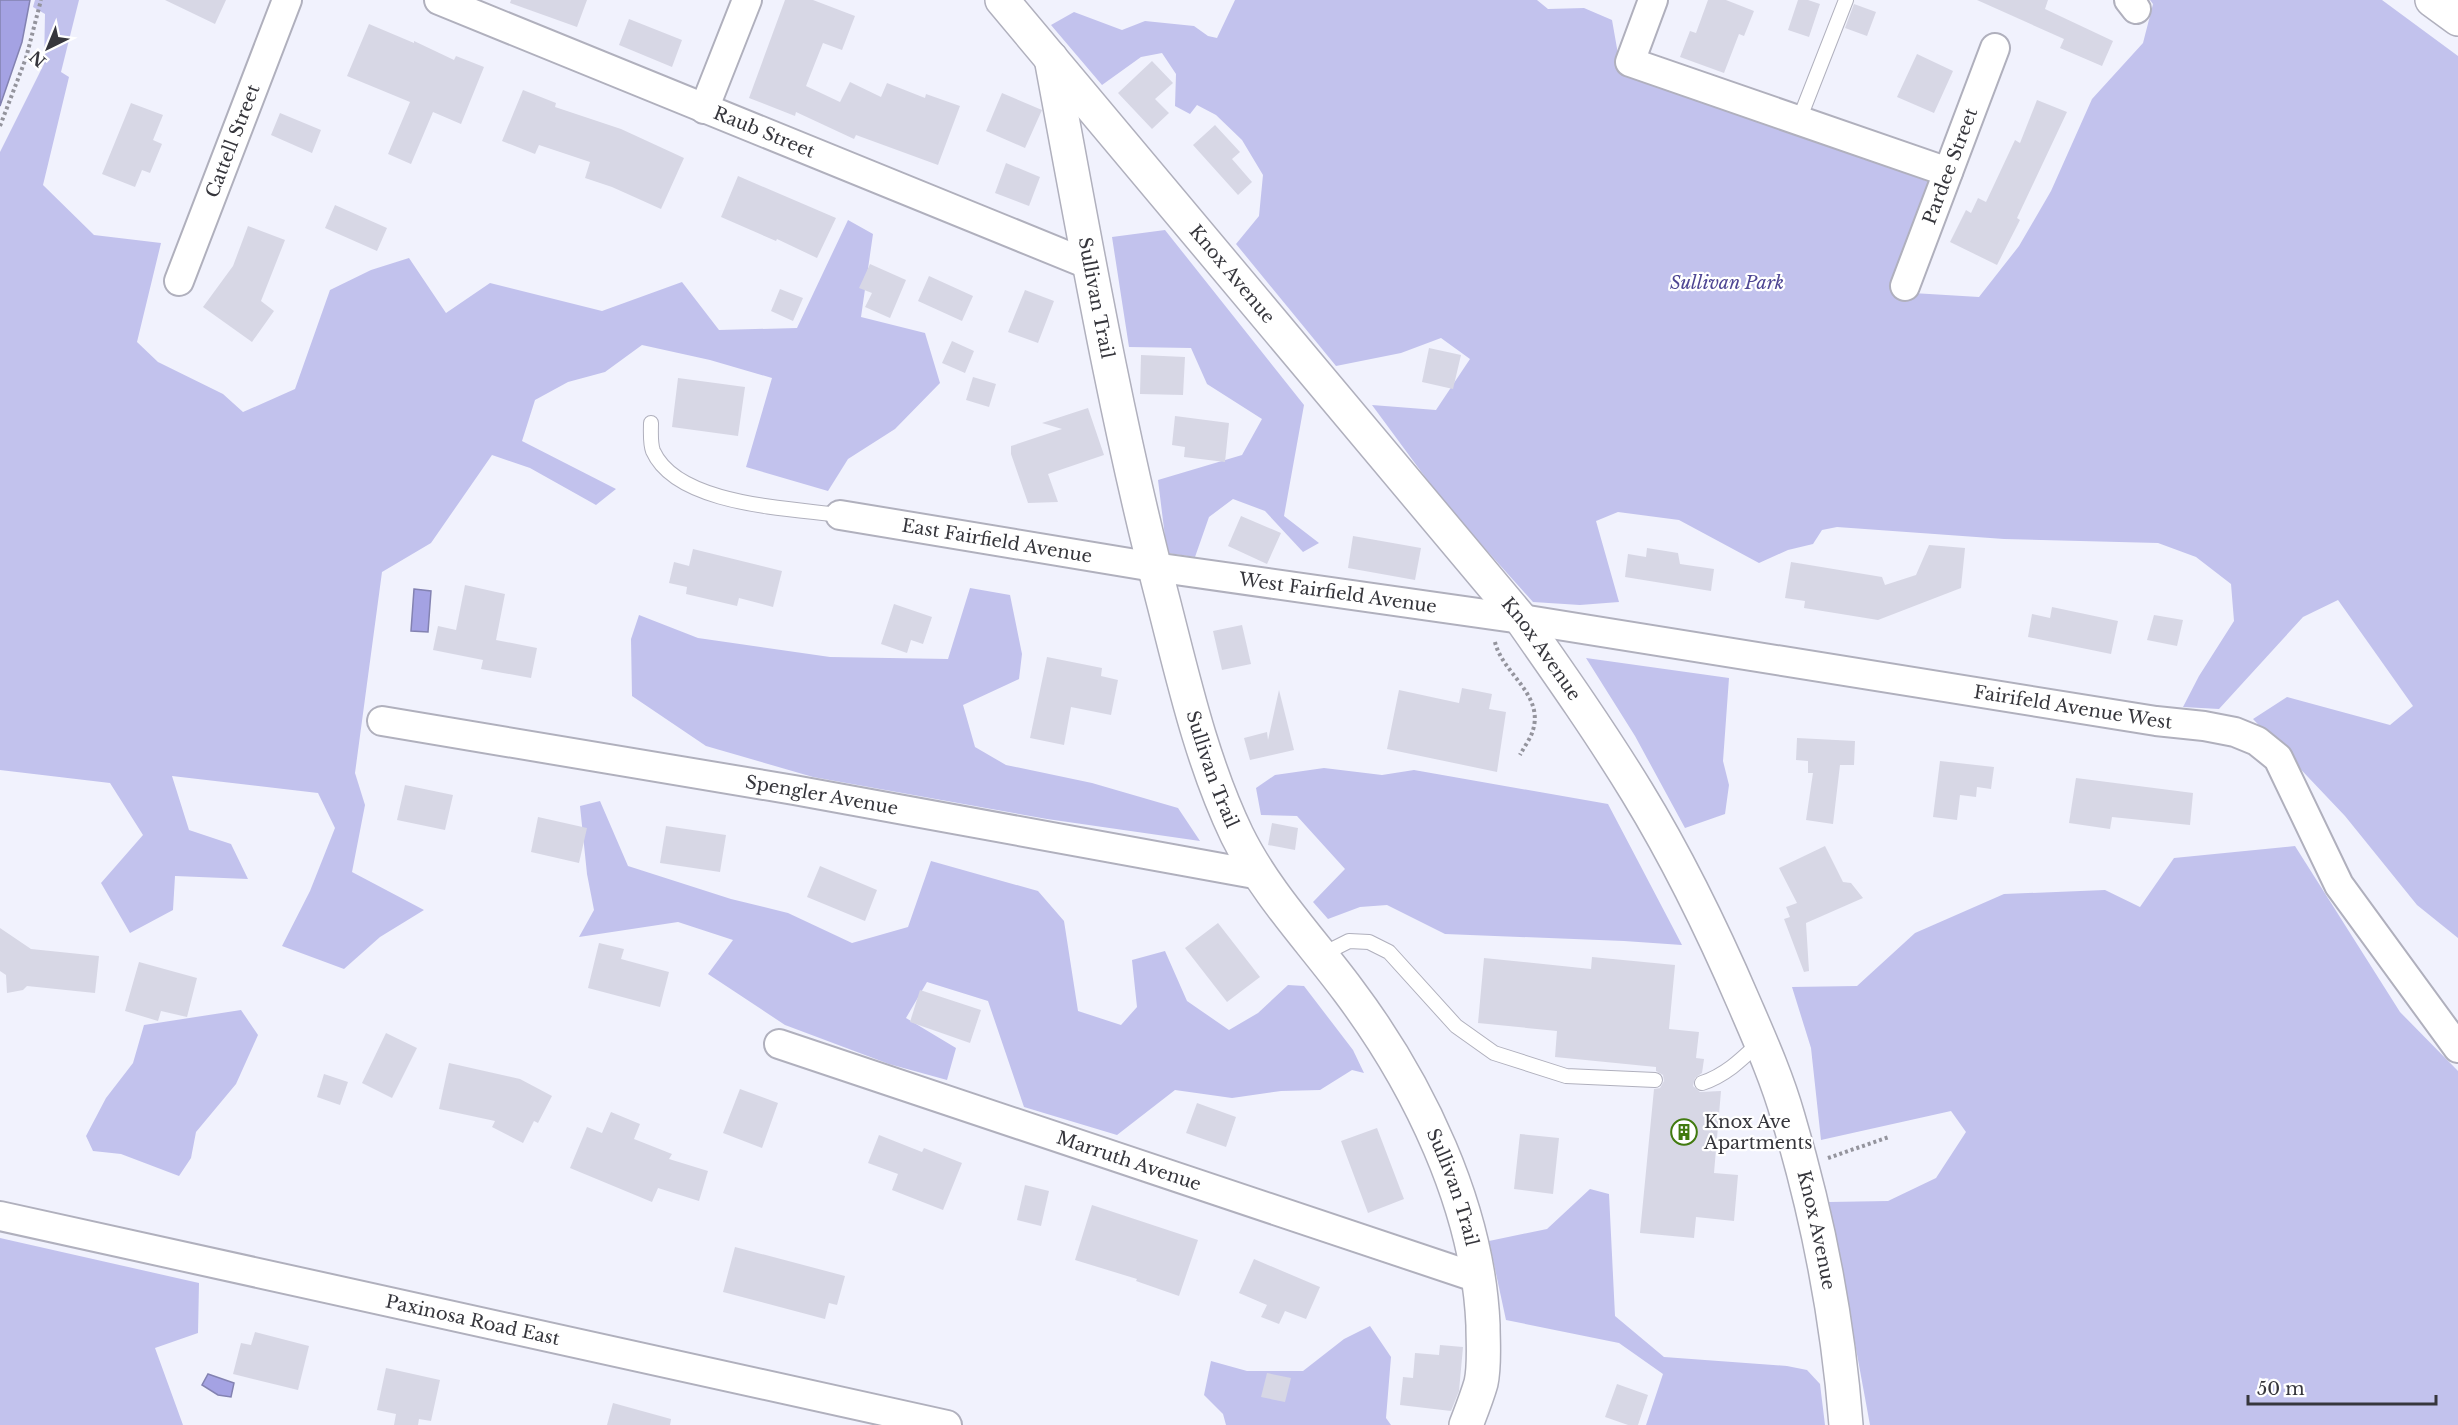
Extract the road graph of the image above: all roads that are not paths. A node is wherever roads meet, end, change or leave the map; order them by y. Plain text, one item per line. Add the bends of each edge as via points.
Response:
1 (287, 0) edge
2 (439, 0) edge
3 (747, 0) edge
4 (1002, 0) edge
5 (1653, 0) edge
6 (1846, 0) edge
7 (2432, 0) edge
8 (2458, 19) edge
9 (1995, 48) dead end
10 (1051, 58) junction
11 (704, 109) junction
12 (1799, 120) junction
13 (1948, 172) junction
14 (1090, 265) junction
15 (179, 281) dead end
16 (1905, 286) dead end
17 (651, 423) dead end
18 (840, 515) joint
19 (1154, 567) junction
20 (1521, 619) junction
21 (382, 721) dead end
22 (1260, 875) junction
23 (1321, 956) junction
24 (1760, 1042) junction
25 (779, 1044) dead end
26 (2458, 1048) edge
27 (1655, 1080) dead end
28 (1702, 1083) dead end
29 (0, 1216) edge
30 (1478, 1278) junction
31 (947, 1425) edge
32 (1466, 1425) edge
33 (1846, 1425) edge

1 - 15 street, Cattell Street
2 - 11 street, Raub Street
3 - 11 street
4 - 10 main road, Knox Avenue
5 - 12 street via 1630,62
6 - 12 lane
7 - 8 main road
9 - 13 street, Pardee Street
10 - 14 main road, Sullivan Trail
10 - 20 main road, Knox Avenue
11 - 14 street, Raub Street
12 - 13 street
13 - 16 street, Pardee Street
14 - 19 main road, Sullivan Trail
17 - 18 lane via 652,449 677,480 720,498
18 - 19 street, East Fairfield Avenue
19 - 20 street, West Fairfield Avenue
19 - 22 main road, Sullivan Trail via 1200,741 1238,836
20 - 24 main road, Knox Avenue via 1639,795 1723,954
20 - 26 street, Fairifeld Avenue West via 2204,726 2257,741 2278,758 2339,885
21 - 22 street, Spengler Avenue via 794,790
22 - 23 main road, Sullivan Trail
23 - 27 lane via 1349,941 1369,942 1389,952 1456,1026 1494,1053 1566,1076
23 - 30 main road, Sullivan Trail via 1402,1070 1425,1114 1467,1224
24 - 28 lane via 1734,1067
24 - 33 main road, Knox Avenue via 1788,1116 1827,1278
25 - 30 street, Marruth Avenue
29 - 31 street, Paxinosa Road East
30 - 32 main road, Sullivan Trail via 1484,1347 1481,1382

